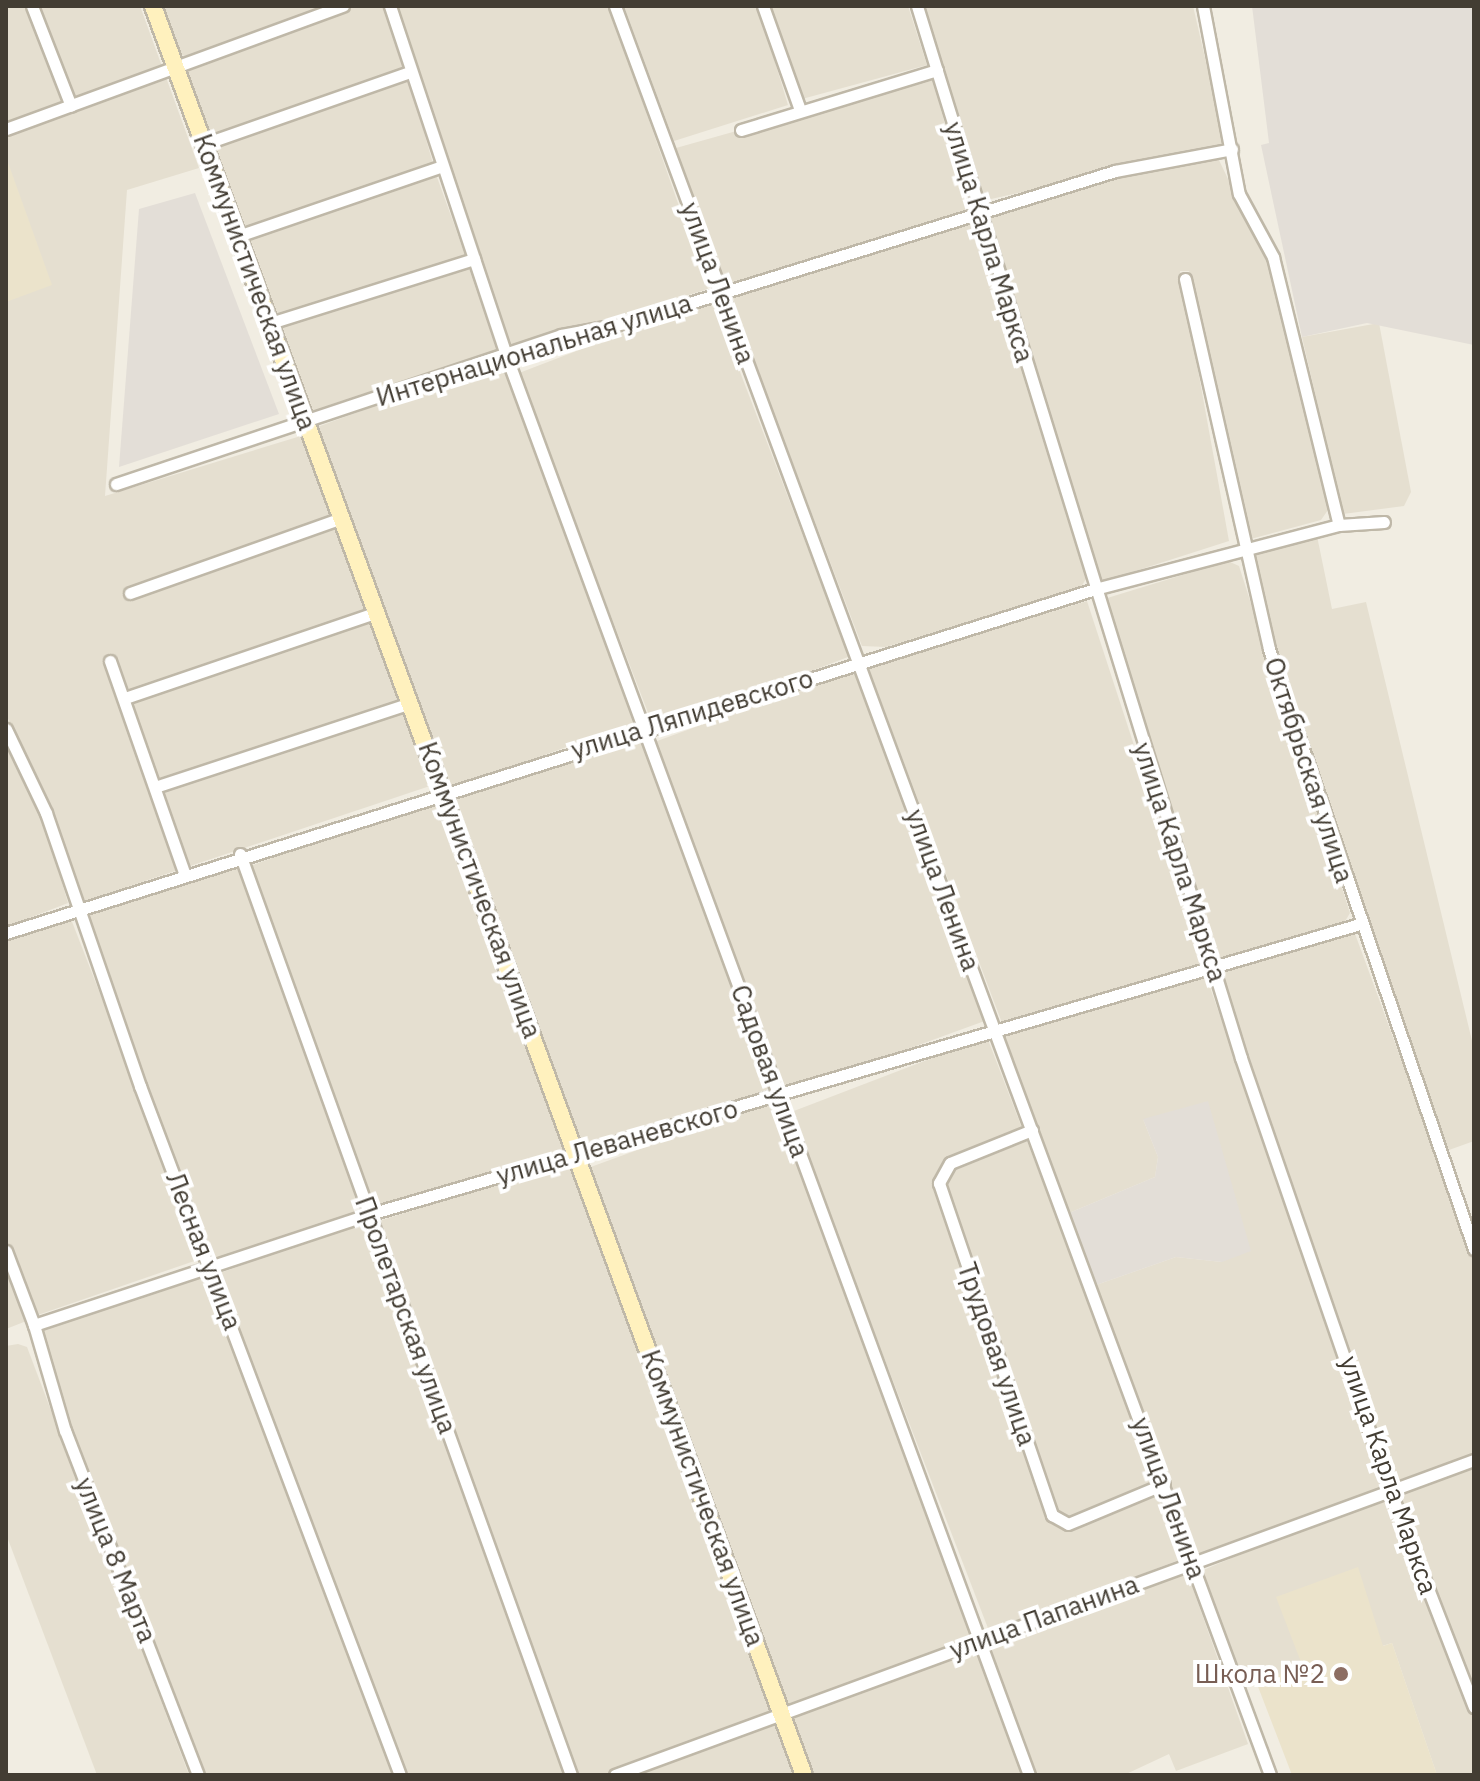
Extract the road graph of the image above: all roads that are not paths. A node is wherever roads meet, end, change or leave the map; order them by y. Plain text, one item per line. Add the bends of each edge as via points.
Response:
1 (32, 6) edge
2 (153, 6) edge
3 (343, 6) edge
4 (390, 6) edge
5 (615, 6) edge
6 (763, 6) edge
7 (917, 6) edge
8 (1203, 6) edge
9 (174, 65) junction
10 (937, 70) junction
11 (410, 72) junction
12 (71, 106) junction
13 (800, 110) junction
14 (6, 129) edge
15 (741, 130) dead end
16 (204, 144) junction
17 (1232, 149) junction
18 (440, 167) junction
19 (978, 213) junction
20 (238, 236) junction
21 (474, 259) junction
22 (1185, 279) dead end
23 (720, 291) junction
24 (270, 323) junction
25 (506, 354) junction
26 (510, 366) dead end
27 (307, 422) junction
28 (116, 484) dead end
29 (342, 518) junction
30 (1384, 522) dead end
31 (1339, 525) junction
32 (1242, 552) junction
33 (1095, 589) junction
34 (130, 593) dead end
35 (377, 612) junction
36 (110, 661) dead end
37 (859, 662) junction
38 (125, 698) junction
39 (411, 703) junction
40 (647, 728) junction
41 (6, 729) edge
42 (155, 787) junction
43 (443, 791) junction
44 (240, 854) junction
45 (184, 872) junction
46 (76, 907) junction
47 (1360, 924) junction
48 (6, 933) edge
49 (1212, 965) junction
50 (994, 1030) junction
51 (778, 1095) junction
52 (1032, 1130) junction
53 (577, 1154) junction
54 (370, 1214) junction
55 (1474, 1249) edge
56 (6, 1251) edge
57 (210, 1263) junction
58 (34, 1325) junction
59 (1474, 1460) edge
60 (1164, 1484) junction
61 (1389, 1488) junction
62 (1193, 1562) junction
63 (980, 1641) junction
64 (1474, 1707) edge
65 (781, 1713) junction
66 (198, 1775) edge
67 (400, 1775) edge
68 (571, 1775) edge
69 (615, 1775) edge
70 (804, 1775) edge
71 (1029, 1775) edge
72 (1270, 1775) edge

1 - 12 street
2 - 9 street, Коммунистическая улица
3 - 9 street
4 - 11 street
5 - 23 street, улица Ленина
6 - 13 street
7 - 10 street, улица Карла Маркса
8 - 17 street
9 - 12 street
9 - 16 street, Коммунистическая улица
10 - 13 street
10 - 19 street, улица Карла Маркса
11 - 16 street
11 - 18 street
12 - 14 street
13 - 15 street
16 - 20 street, Коммунистическая улица
17 - 19 street, Интернациональная улица via 1115,171
17 - 31 street via 1239,194 1273,257
18 - 20 street
18 - 21 street
19 - 23 street, Интернациональная улица
19 - 33 street, улица Карла Маркса
20 - 24 street, Коммунистическая улица
21 - 24 street
21 - 25 street
22 - 32 street, Октябрьская улица
23 - 25 street, Интернациональная улица
23 - 37 street, улица Ленина
24 - 27 street, Коммунистическая улица
25 - 27 street, Интернациональная улица
26 - 40 street, Садовая улица
27 - 28 street, Интернациональная улица
27 - 29 street, Коммунистическая улица
29 - 34 street
29 - 35 street, Коммунистическая улица
30 - 31 street, улица Ляпидевского
31 - 32 street, улица Ляпидевского
32 - 33 street, улица Ляпидевского
32 - 47 street, Октябрьская улица
33 - 37 street, улица Ляпидевского
33 - 49 street, улица Карла Маркса
35 - 38 street
35 - 39 street, Коммунистическая улица
36 - 38 street
37 - 40 street, улица Ляпидевского
37 - 50 street, улица Ленина
38 - 42 street
39 - 42 street
39 - 43 street, Коммунистическая улица
40 - 43 street, улица Ляпидевского
40 - 51 street, Садовая улица
41 - 46 street, Лесная улица via 46,813
42 - 45 street
43 - 44 street, улица Ляпидевского
43 - 53 street, Коммунистическая улица
44 - 45 street, улица Ляпидевского
44 - 54 street, Пролетарская улица
45 - 46 street, улица Ляпидевского
46 - 48 street, улица Ляпидевского
46 - 57 street, Лесная улица
47 - 49 street, улица Леваневского
47 - 55 street, Октябрьская улица
49 - 50 street, улица Леваневского
49 - 61 street, улица Карла Маркса
50 - 51 street, улица Леваневского
50 - 52 street, улица Ленина
51 - 53 street, улица Леваневского
51 - 63 street, Садовая улица
52 - 60 street, улица Ленина
52 - 60 street, Трудовая улица via 950,1163 939,1183 1052,1515 1068,1524
53 - 54 street, улица Леваневского
53 - 65 street, Коммунистическая улица
54 - 57 street, улица Леваневского
54 - 68 street, Пролетарская улица
56 - 58 street
57 - 58 street, улица Леваневского
57 - 67 street, Лесная улица
58 - 66 street, улица 8 Марта via 36,1345
59 - 61 street, улица Папанина
60 - 62 street, улица Ленина
61 - 62 street, улица Папанина
61 - 64 street, улица Карла Маркса
62 - 63 street, улица Папанина
62 - 72 street, улица Ленина
63 - 65 street, улица Папанина
63 - 71 street, Садовая улица
65 - 69 street, улица Папанина
65 - 70 street, Коммунистическая улица

